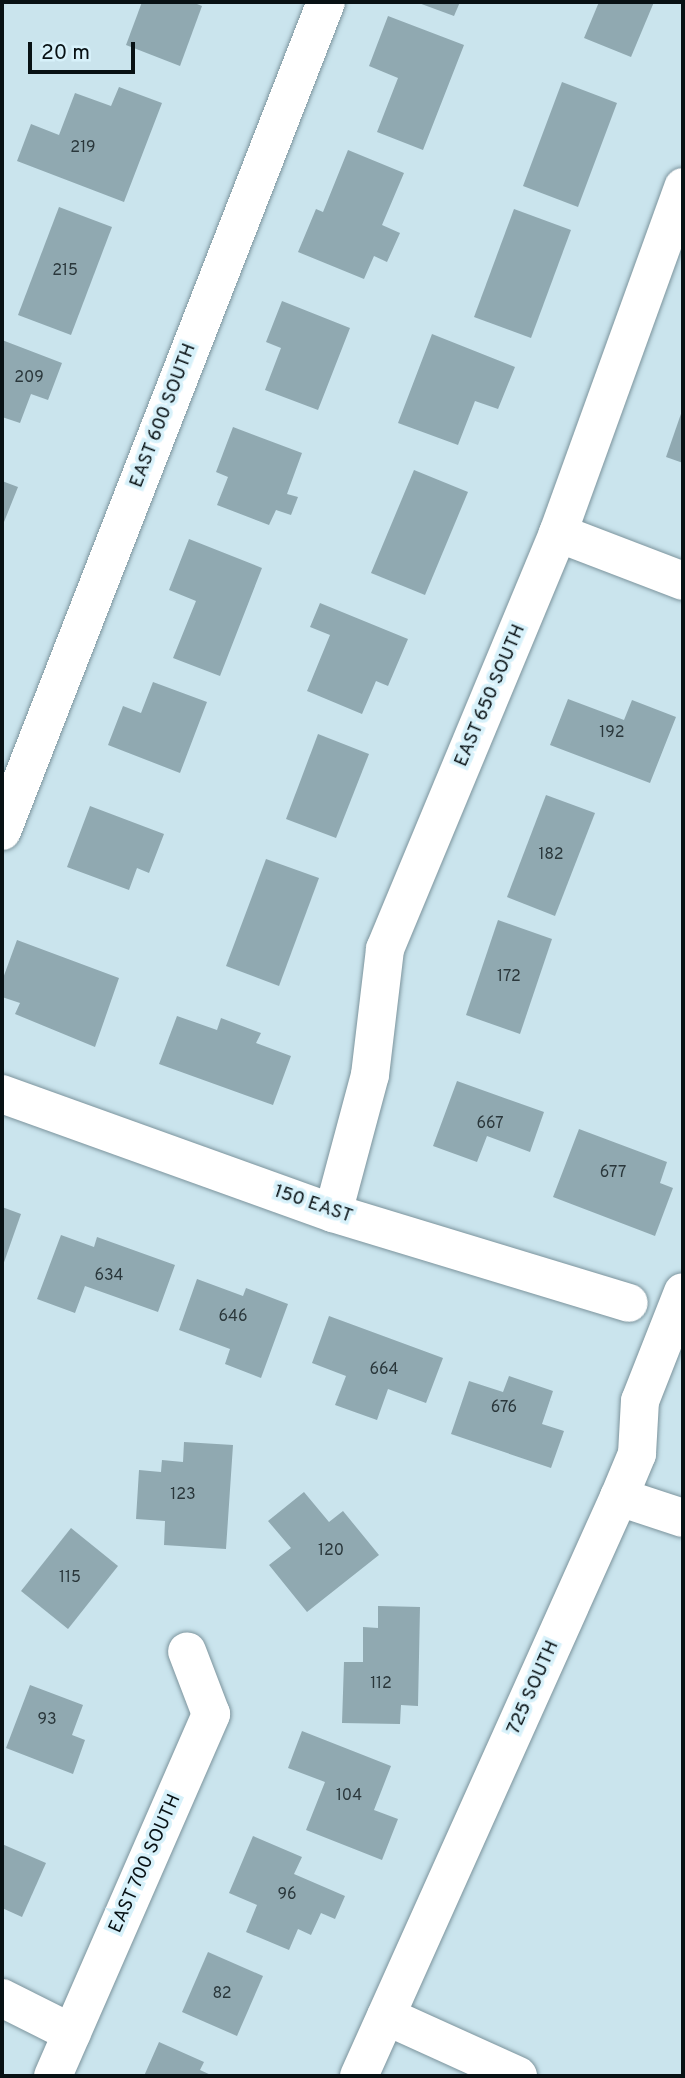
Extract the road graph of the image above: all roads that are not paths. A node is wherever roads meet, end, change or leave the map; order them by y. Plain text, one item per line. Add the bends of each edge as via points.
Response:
1 (326, 2) edge
2 (683, 187) edge
3 (558, 533) junction
4 (683, 582) edge
5 (2, 831) edge
6 (2, 1094) edge
7 (333, 1213) junction
8 (683, 1292) edge
9 (629, 1304) dead end
10 (619, 1497) junction
11 (683, 1518) edge
12 (187, 1651) dead end
13 (2, 1998) edge
14 (386, 2016) junction
15 (72, 2033) junction
16 (53, 2076) edge
17 (359, 2076) edge
18 (518, 2076) edge

1 - 5 street, EAST 600 SOUTH
2 - 3 street, EAST 650 SOUTH
3 - 4 street
3 - 7 street, EAST 650 SOUTH via 385,949 370,1075
6 - 7 street, 150 EAST
7 - 9 street, 150 EAST
8 - 10 street, 725 SOUTH via 640,1401 637,1454
10 - 11 street
10 - 14 street, 725 SOUTH
12 - 15 street, EAST 700 SOUTH via 211,1714
13 - 15 street
14 - 17 street, 725 SOUTH
14 - 18 street
15 - 16 street, EAST 700 SOUTH

